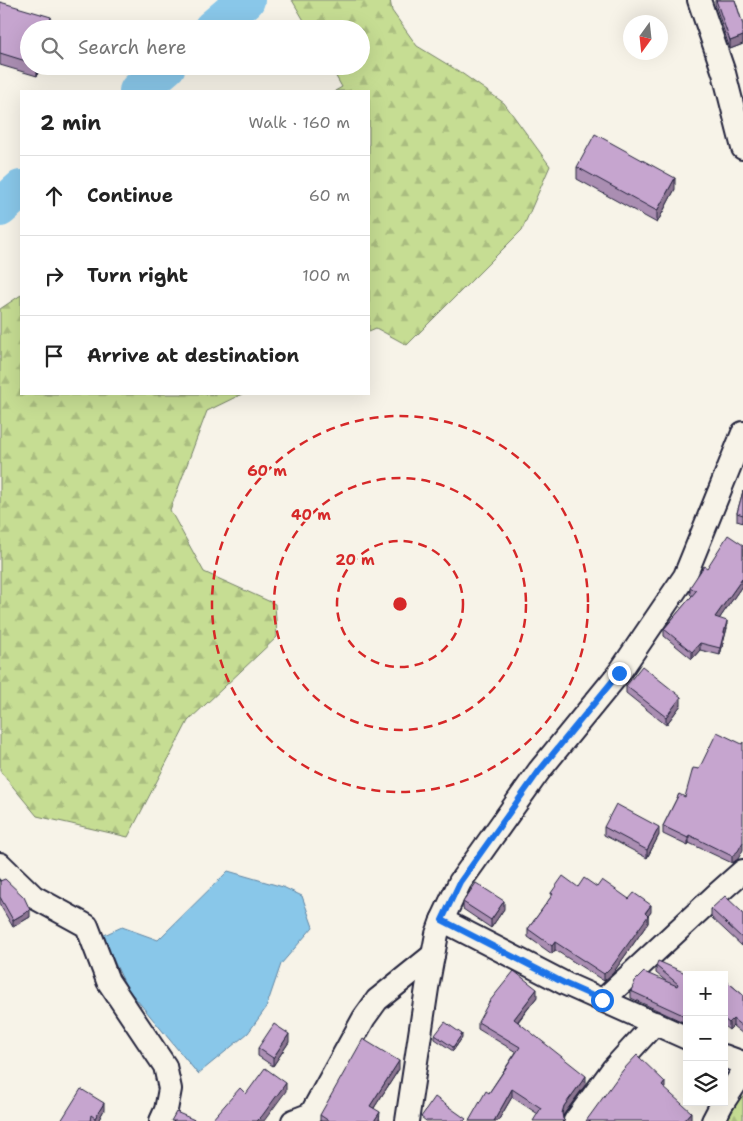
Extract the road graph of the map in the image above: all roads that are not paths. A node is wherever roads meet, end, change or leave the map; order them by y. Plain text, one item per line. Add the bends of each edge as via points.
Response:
1 (700, 0) edge
2 (743, 148) edge
3 (743, 433) edge
4 (0, 864) edge
5 (743, 872) edge
6 (442, 920) junction
7 (433, 955) junction
8 (602, 1000) junction
9 (655, 1023) junction
10 (683, 1036) edge
11 (728, 1057) edge
12 (743, 1063) edge
13 (743, 1072) edge
14 (728, 1095) edge
15 (721, 1106) edge
16 (161, 1121) edge
17 (293, 1121) edge
18 (407, 1121) edge
19 (575, 1121) edge
20 (713, 1121) edge

1 - 2 street via 724,73
3 - 6 street via 685,576 619,673 539,771 465,874
4 - 16 street via 34,897 87,926 108,981 165,1066 170,1089
5 - 8 street
6 - 7 street
6 - 8 street
7 - 17 street via 378,1000 364,1018 311,1114
7 - 18 street
8 - 9 street
9 - 10 street
9 - 19 street via 613,1068
11 - 12 street
13 - 14 street
15 - 20 street

